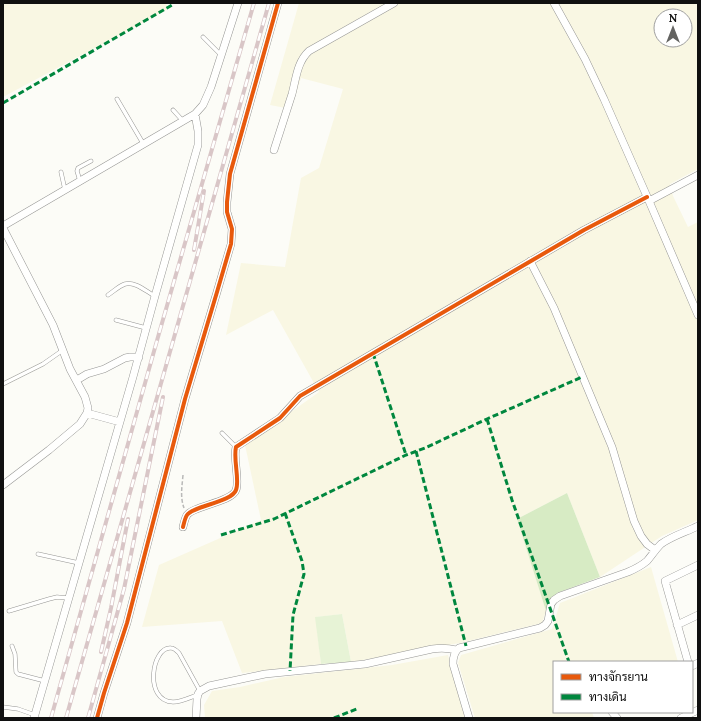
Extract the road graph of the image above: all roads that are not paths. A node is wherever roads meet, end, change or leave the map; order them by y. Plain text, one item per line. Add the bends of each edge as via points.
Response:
1 (238, 3) edge
2 (278, 3) edge
3 (394, 3) edge
4 (554, 3) edge
5 (203, 37) dead end
6 (222, 55) junction
7 (117, 99) dead end
8 (173, 110) dead end
9 (195, 114) junction
10 (183, 121) junction
11 (144, 144) junction
12 (274, 150) dead end
13 (91, 161) dead end
14 (61, 172) dead end
15 (698, 175) edge
16 (80, 182) junction
17 (65, 190) junction
18 (648, 199) junction
19 (3, 227) edge
20 (530, 261) junction
21 (108, 295) dead end
22 (155, 296) junction
23 (698, 315) edge
24 (116, 320) dead end
25 (146, 328) junction
26 (63, 350) junction
27 (139, 357) junction
28 (76, 380) junction
29 (3, 384) edge
30 (88, 413) junction
31 (120, 422) junction
32 (222, 433) dead end
33 (236, 447) junction
34 (3, 485) edge
35 (698, 526) edge
36 (182, 527) dead end
37 (655, 550) junction
38 (38, 554) dead end
39 (79, 563) junction
40 (698, 565) edge
41 (69, 598) junction
42 (9, 611) dead end
43 (698, 614) edge
44 (677, 625) junction
45 (12, 646) dead end
46 (456, 650) junction
47 (688, 661) edge
48 (45, 681) junction
49 (199, 693) junction
50 (3, 707) edge
51 (692, 713) edge
52 (35, 716) edge
53 (97, 718) edge
54 (196, 718) edge
55 (469, 718) edge
56 (682, 718) edge

1 - 6 street
2 - 53 street via 230,174 227,212 232,229 231,244 185,399 127,623
3 - 12 street via 304,55
4 - 18 street via 585,59
5 - 6 lane
6 - 9 street via 207,97
7 - 11 lane
8 - 10 lane
9 - 10 street
9 - 22 street via 198,144
10 - 11 street
11 - 16 street
13 - 16 lane via 78,168
14 - 17 lane
15 - 18 street
16 - 17 street
17 - 19 street
18 - 20 street via 584,230
18 - 23 street
19 - 26 street
20 - 33 street via 300,396 280,418
20 - 37 street via 554,308 612,447 634,521 641,536
21 - 22 lane via 130,283
22 - 25 street
24 - 25 lane
25 - 27 street
26 - 28 street
26 - 29 lane via 43,364
27 - 28 street via 125,358
27 - 31 street
28 - 30 street via 87,404
30 - 31 street
30 - 34 street via 80,424
31 - 39 street
32 - 33 lane
33 - 36 street via 237,484 234,493 214,504 190,512
35 - 37 street via 672,538
37 - 46 street via 646,561 628,572 554,600 548,621 540,628
38 - 39 lane
39 - 41 street
40 - 44 street via 665,581
41 - 42 lane via 57,597
41 - 48 street
43 - 44 street
44 - 47 street
45 - 48 lane via 16,672
46 - 49 street via 432,649 365,664 265,674 209,686
46 - 55 street via 453,664
48 - 52 street
49 - 49 lane via 179,653 171,648 165,650 158,657 154,669 153,680 159,696 173,702
49 - 54 street
50 - 52 lane via 18,709
51 - 56 street

